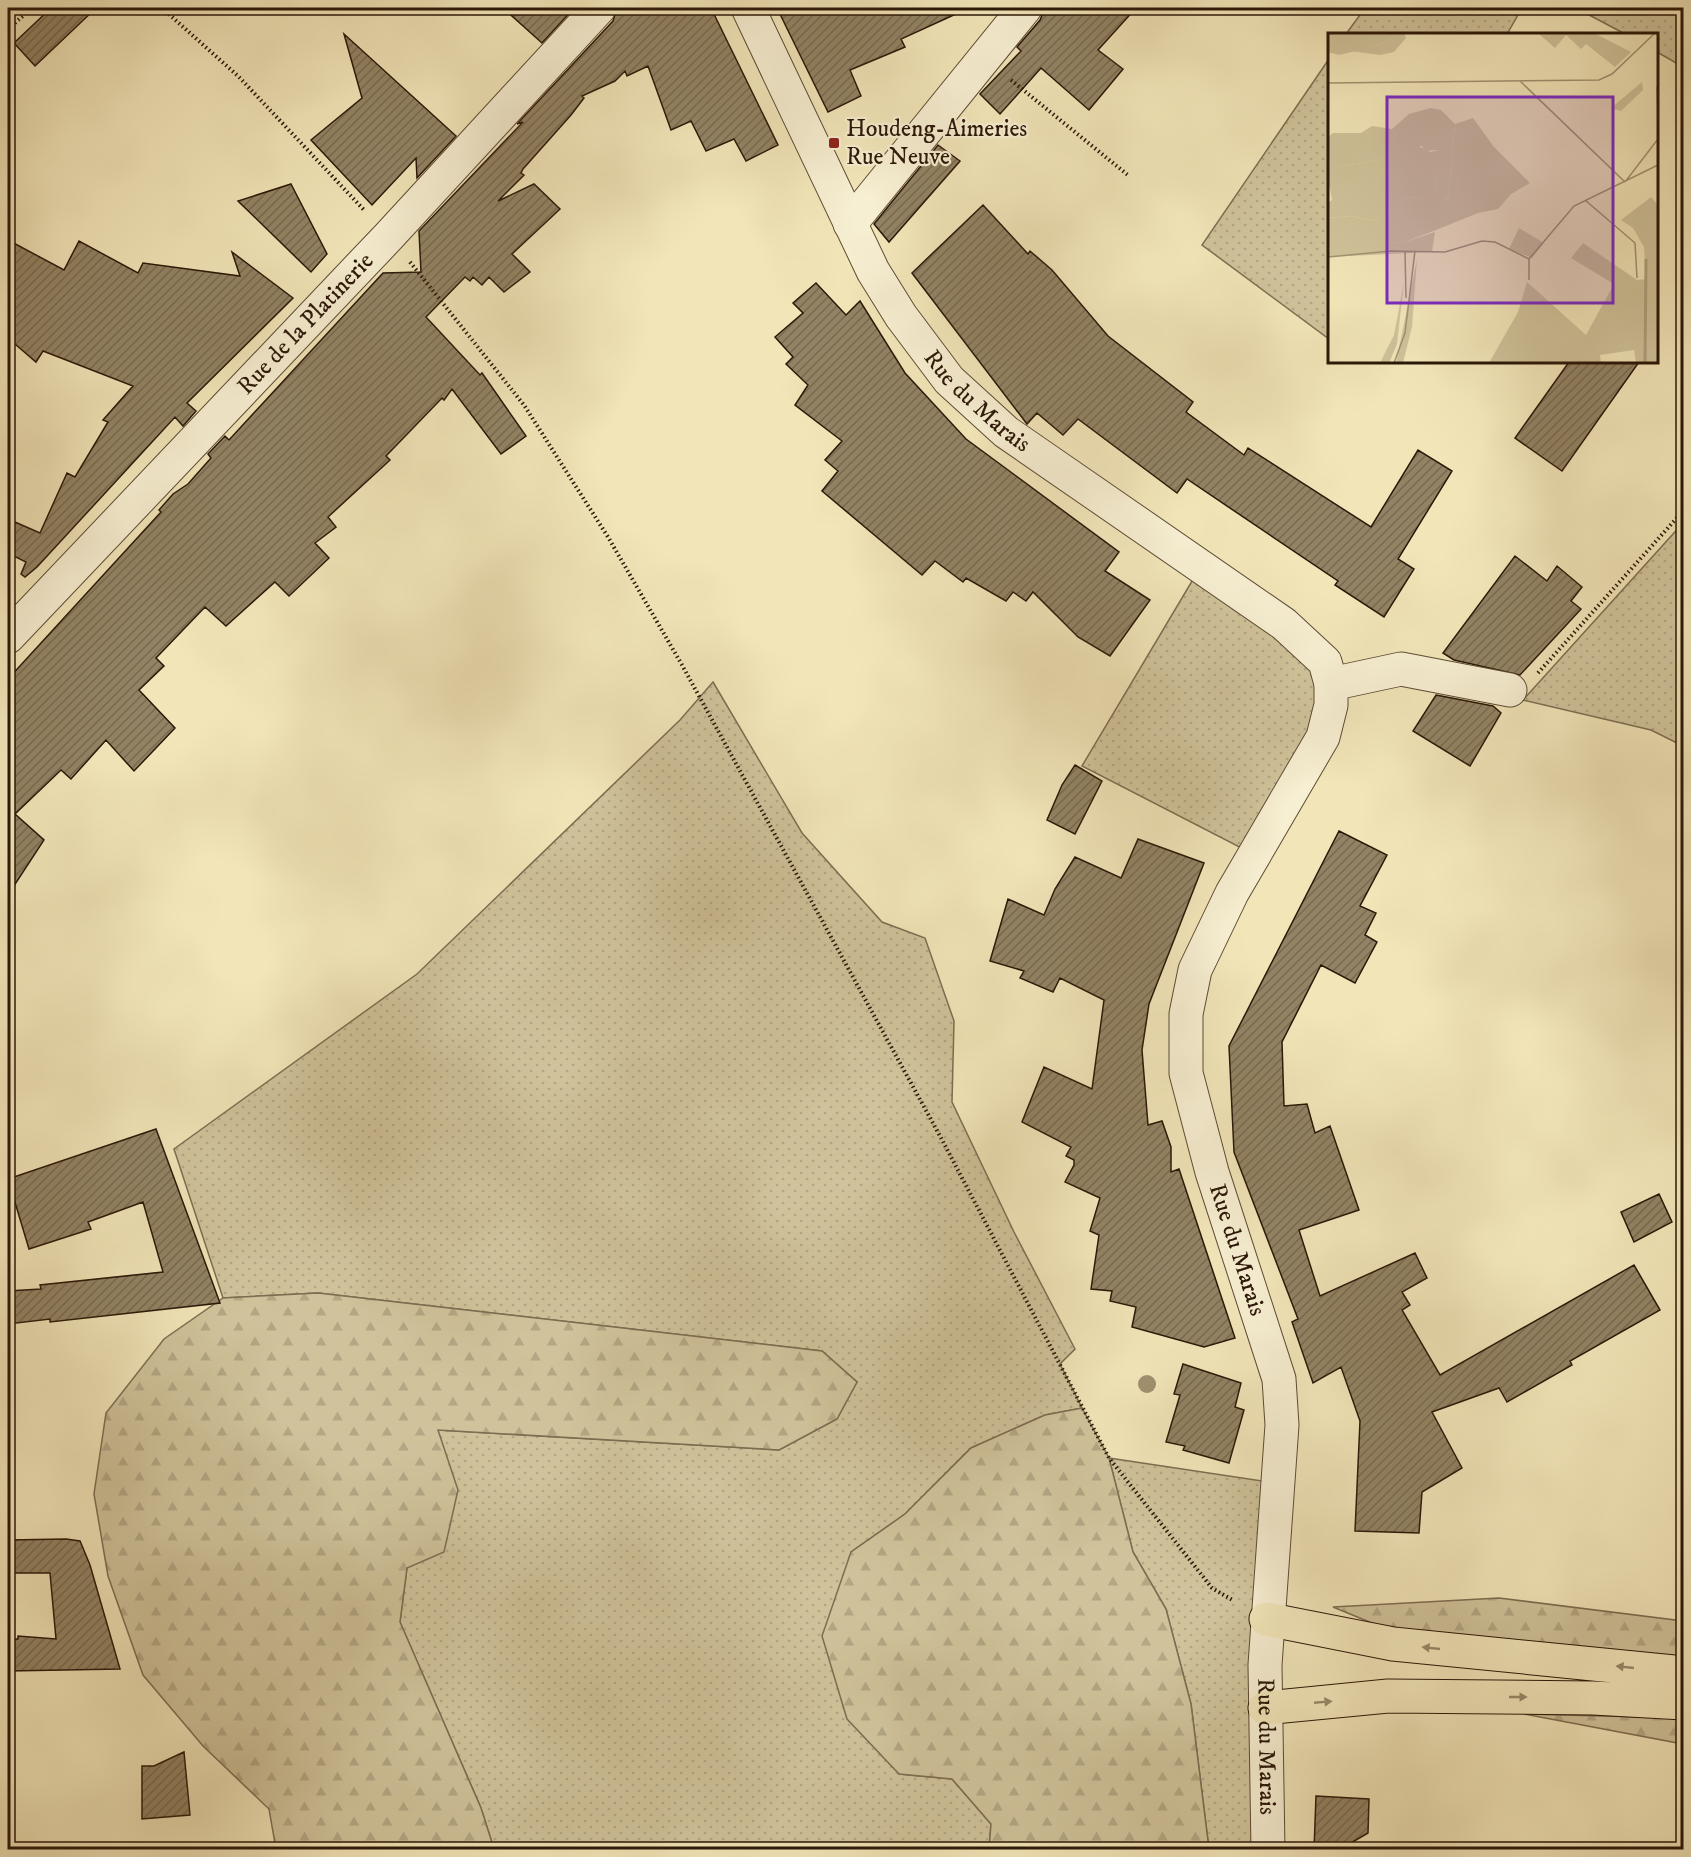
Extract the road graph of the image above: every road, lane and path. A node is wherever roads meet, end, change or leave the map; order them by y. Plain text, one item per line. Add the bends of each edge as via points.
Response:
1 (32, 8) edge
2 (162, 8) edge
3 (599, 8) edge
4 (748, 8) edge
5 (1026, 8) edge
6 (8, 29) edge
7 (985, 59) junction
8 (1129, 176) dead end
9 (850, 224) junction
10 (389, 236) junction
11 (1679, 466) dead end
12 (1683, 471) edge
13 (1683, 510) edge
14 (8, 637) edge
15 (1331, 684) junction
16 (1510, 690) joint
17 (1266, 1619) junction
18 (1683, 1673) edge
19 (1683, 1703) edge
20 (1265, 1708) junction
21 (1268, 1850) edge

1 - 6 path
2 - 10 path via 239,77
3 - 10 street, Rue de la Platinerie
4 - 9 street, Rue du Marais
5 - 7 street
7 - 8 path
7 - 9 street
9 - 15 street, Rue du Marais via 901,316 949,380 1006,432 1284,624 1324,662
10 - 14 street, Rue de la Platinerie
10 - 17 path via 524,405 608,537 940,1136 1109,1458 1212,1588
11 - 12 path
13 - 16 path via 1530,683
15 - 16 street via 1401,669
15 - 17 street, Rue du Marais via 1323,737 1232,893 1195,970 1186,1014 1186,1073 1212,1172 1279,1379 1282,1425
18 -> 17 highway via 1393,1644
17 - 20 street, Rue du Marais
20 -> 19 highway via 1388,1696
20 - 21 street, Rue du Marais

